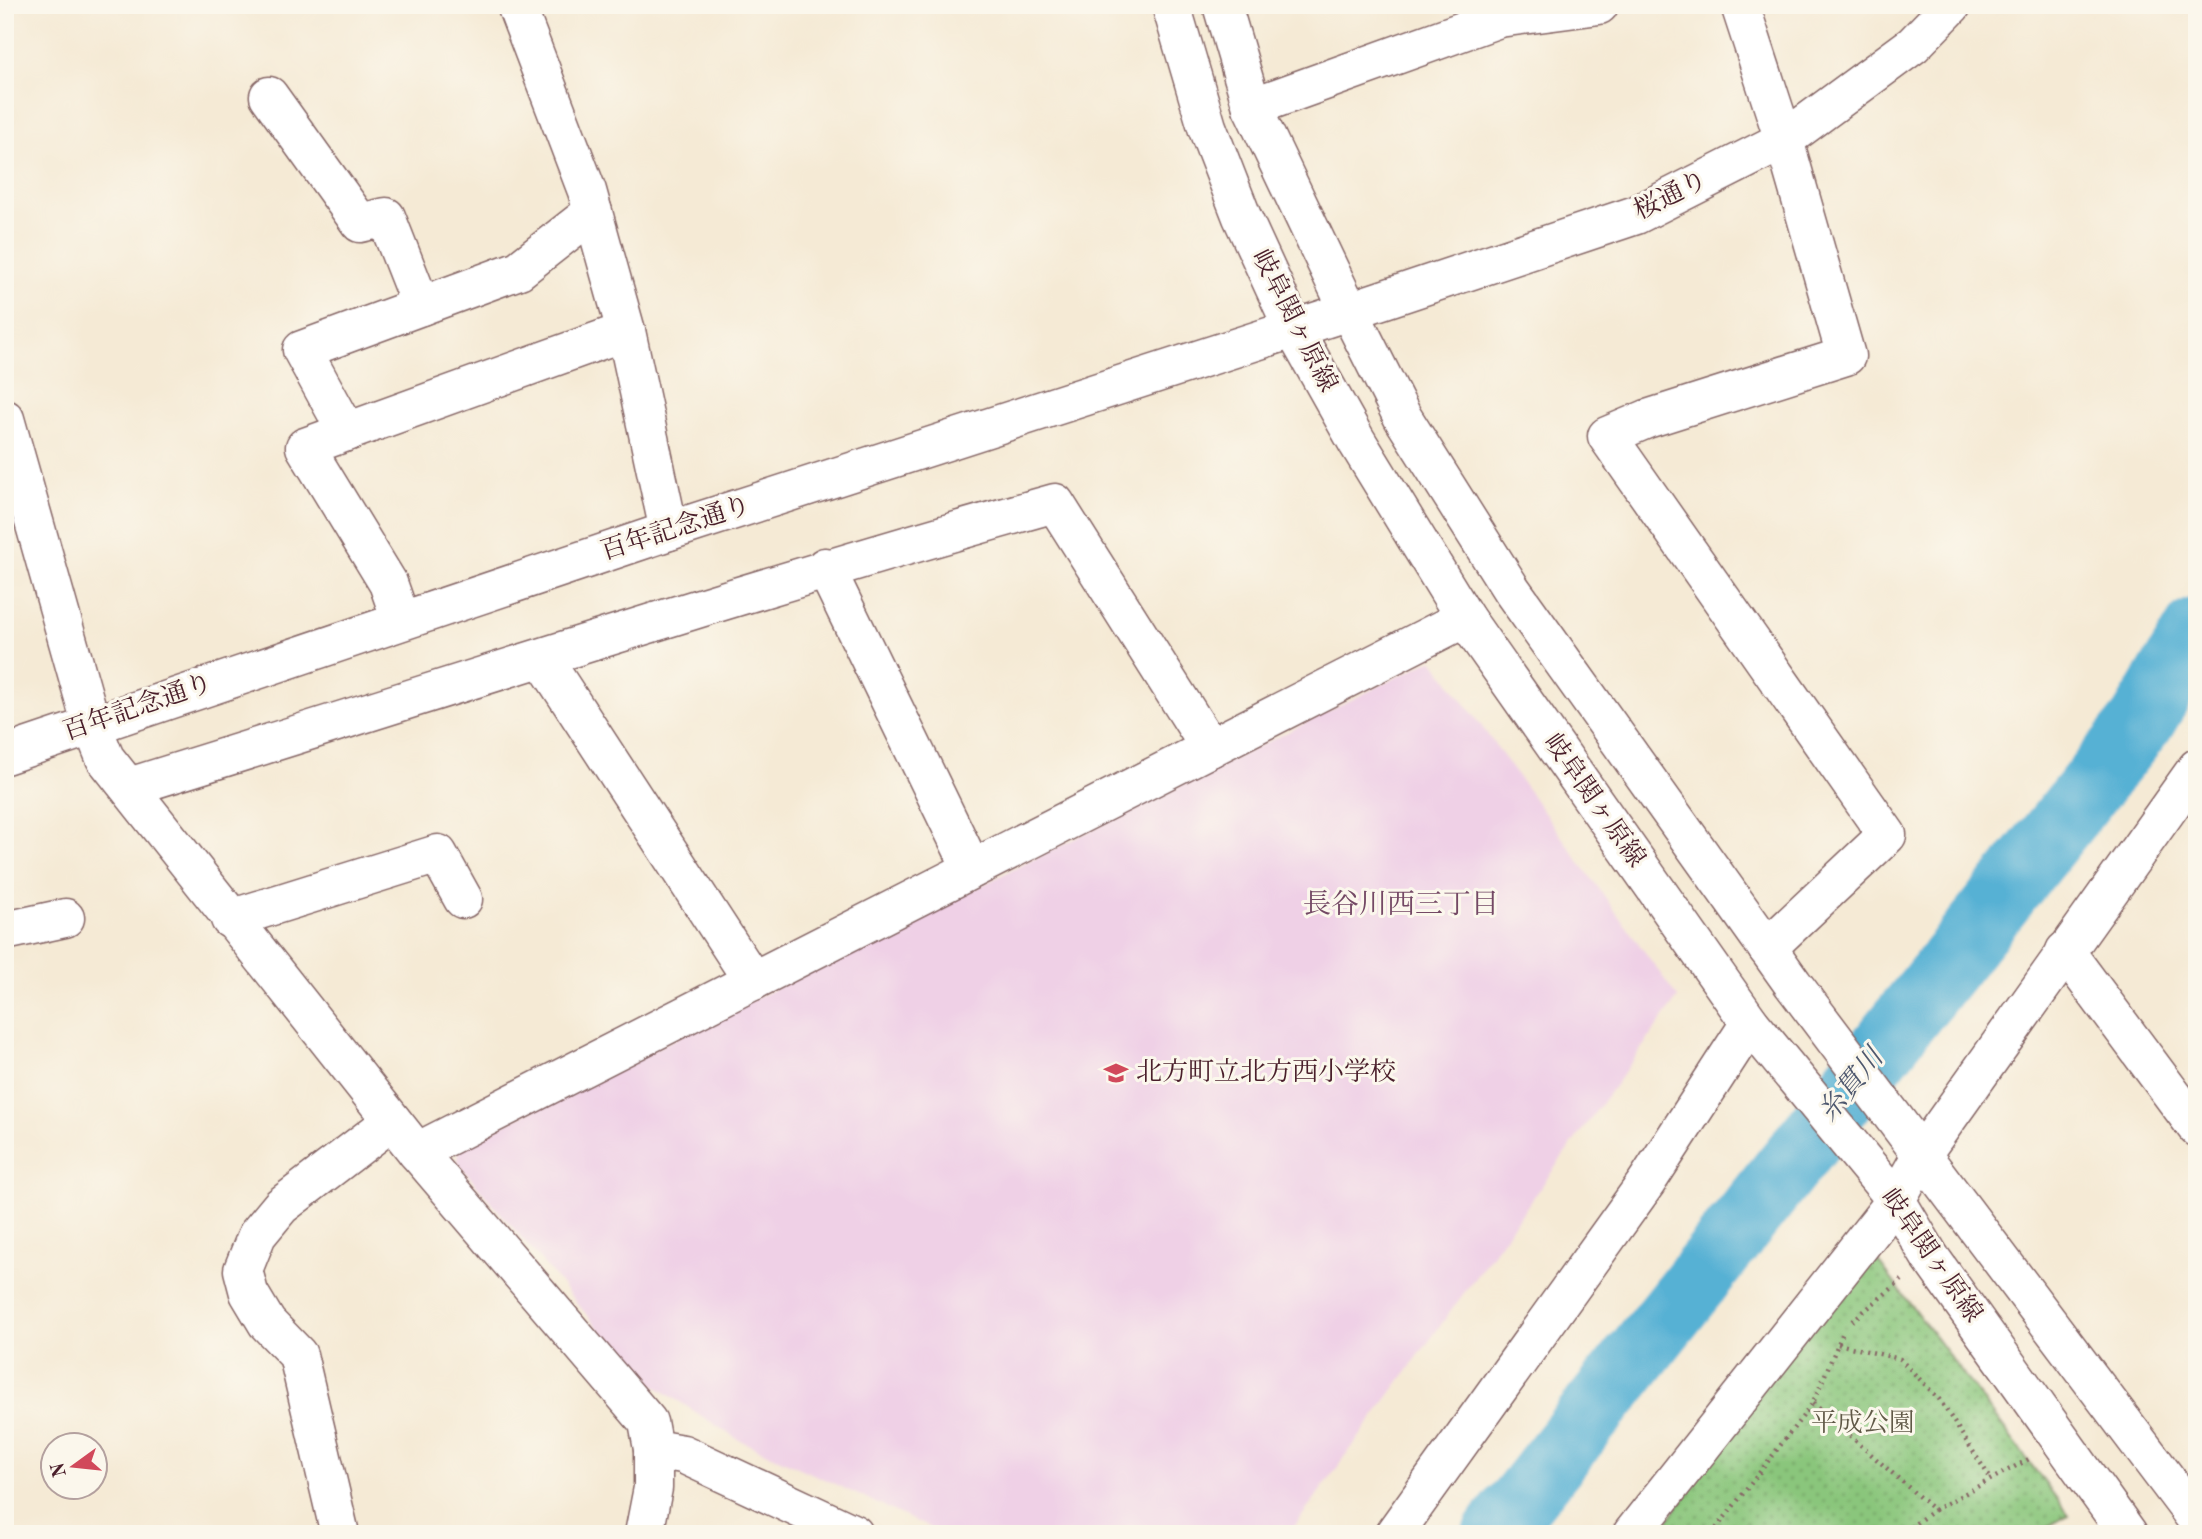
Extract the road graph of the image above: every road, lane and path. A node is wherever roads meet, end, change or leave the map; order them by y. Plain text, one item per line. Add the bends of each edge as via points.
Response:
1 (516, 5) edge
2 (1171, 5) edge
3 (1222, 5) edge
4 (1599, 5) edge
5 (1740, 5) edge
6 (1952, 5) edge
7 (1498, 11) edge
8 (269, 96) dead end
9 (1252, 107) junction
10 (1784, 140) junction
11 (593, 212) junction
12 (421, 306) junction
13 (1349, 312) junction
14 (1293, 328) junction
15 (626, 331) junction
16 (5, 419) edge
17 (347, 432) junction
18 (669, 531) junction
19 (825, 567) junction
20 (1465, 618) junction
21 (401, 620) junction
22 (543, 659) junction
23 (91, 723) junction
24 (1210, 748) junction
25 (5, 755) edge
26 (2197, 768) edge
27 (129, 787) junction
28 (972, 869) junction
29 (463, 899) dead end
30 (65, 918) dead end
31 (230, 919) junction
32 (5, 931) edge
33 (1767, 948) junction
34 (2065, 951) junction
35 (753, 981) junction
36 (1756, 1030) junction
37 (392, 1121) junction
38 (2197, 1128) edge
39 (417, 1152) junction
40 (1922, 1154) junction
41 (1896, 1200) junction
42 (1930, 1257) junction
43 (1838, 1344) junction
44 (1812, 1403) junction
45 (2062, 1441) junction
46 (653, 1449) junction
47 (1991, 1479) junction
48 (1934, 1510) junction
49 (2197, 1520) edge
50 (330, 1531) edge
51 (644, 1534) edge
52 (854, 1534) edge
53 (1394, 1534) edge
54 (1632, 1534) edge
55 (1712, 1534) edge
56 (1900, 1534) edge
57 (2128, 1534) edge

1 - 11 street
2 - 14 street, 岐阜関ヶ原線 via 1207,127
3 - 9 street, 岐阜関ヶ原線
4 - 7 street
5 - 10 street
6 - 10 street, 桜通り via 1913,45
7 - 9 street
8 - 12 street via 360,223 386,217
9 - 13 street, 岐阜関ヶ原線
10 - 13 street, 桜通り via 1636,215
10 - 33 street via 1846,356 1607,436 1887,835
11 - 12 street via 519,270
11 - 15 street
12 - 17 street via 302,350
13 - 14 street, 百年記念通り
13 - 33 street, 岐阜関ヶ原線 via 1403,418 1511,589
14 - 18 street, 百年記念通り
14 - 20 street, 岐阜関ヶ原線
15 - 17 street
15 - 18 street
16 - 23 street
17 - 21 street via 304,447 388,583
18 - 21 street, 百年記念通り
19 - 22 street
19 - 24 street via 1055,503
19 - 28 street
20 - 24 street
20 - 36 street, 岐阜関ヶ原線
21 - 23 street, 百年記念通り
22 - 27 street
22 - 35 street
23 - 25 street, 百年記念通り
23 - 27 street via 105,758
24 - 28 street
26 - 34 street
27 - 31 street
28 - 35 street
29 - 31 street via 438,854
30 - 32 street
31 - 37 street
33 - 40 street, 岐阜関ヶ原線
34 - 38 street
34 - 40 street
35 - 39 street
36 - 41 street, 岐阜関ヶ原線
36 - 53 street
37 - 39 street
37 - 50 street via 281,1206 257,1235 243,1270 249,1293 267,1323 298,1355
39 - 46 street via 648,1422
40 - 41 street
40 - 49 street, 岐阜関ヶ原線
41 - 42 street, 岐阜関ヶ原線
41 - 54 street
42 - 43 path via 1846,1326
42 - 45 street, 岐阜関ヶ原線
43 - 44 path
43 - 47 path via 1900,1359 1939,1399
44 - 48 path
44 - 55 path
45 - 47 path
45 - 57 street, 岐阜関ヶ原線
46 - 51 street via 653,1488
46 - 52 street via 683,1454
47 - 48 path
48 - 56 path

